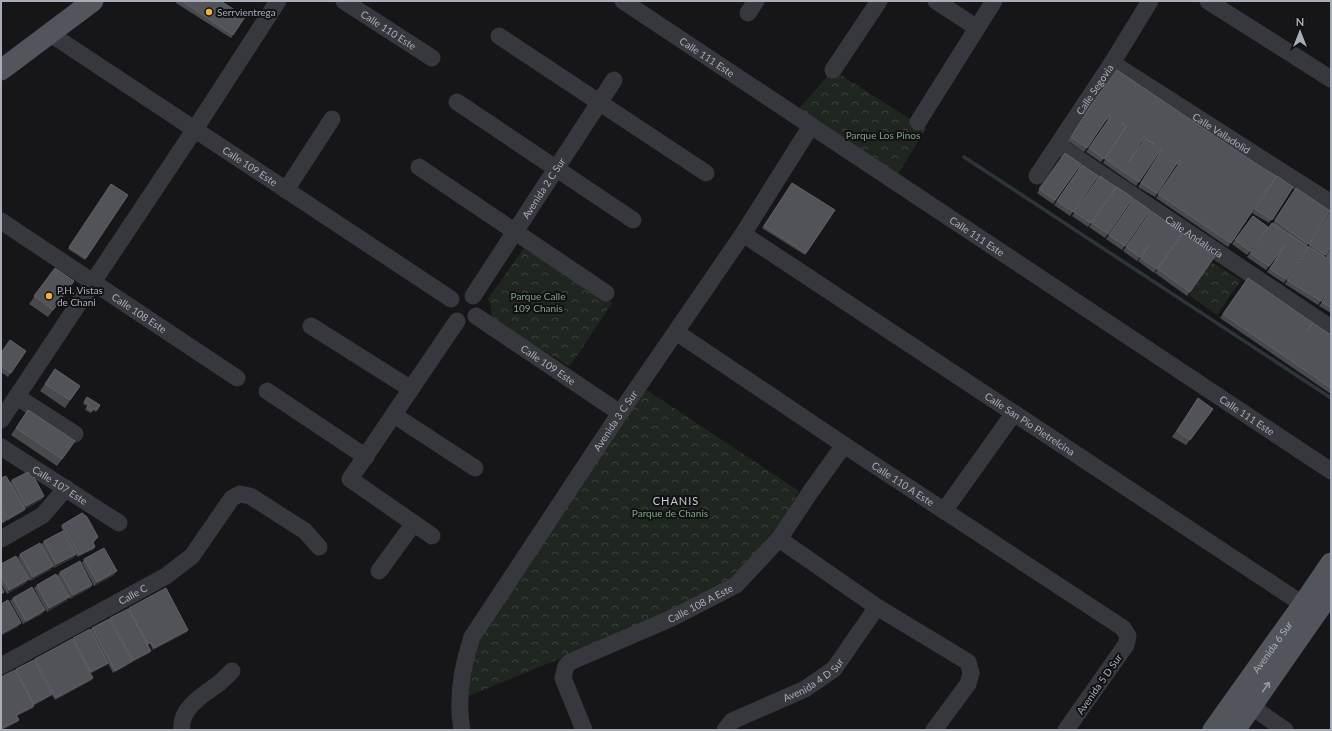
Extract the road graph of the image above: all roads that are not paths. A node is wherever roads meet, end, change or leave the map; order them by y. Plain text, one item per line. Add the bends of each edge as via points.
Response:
1 (93, 1) edge
2 (278, 1) edge
3 (344, 1) edge
4 (623, 1) edge
5 (879, 1) edge
6 (936, 1) edge
7 (994, 1) edge
8 (1150, 1) edge
9 (1208, 1) edge
10 (977, 28) junction
11 (49, 33) junction
12 (499, 36) dead end
13 (432, 58) dead end
14 (1112, 63) junction
15 (1, 70) edge
16 (833, 70) dead end
17 (1331, 79) edge
18 (614, 80) dead end
19 (457, 102) dead end
20 (599, 103) junction
21 (332, 118) dead end
22 (918, 122) dead end
23 (811, 126) junction
24 (196, 129) junction
25 (1058, 144) junction
26 (419, 168) dead end
27 (556, 169) junction
28 (706, 173) dead end
29 (1036, 176) dead end
30 (286, 190) junction
31 (1331, 203) edge
32 (633, 220) dead end
33 (1, 221) edge
34 (515, 232) junction
35 (743, 234) junction
36 (93, 282) junction
37 (606, 292) dead end
38 (473, 296) junction
39 (451, 299) junction
40 (476, 316) junction
41 (457, 321) junction
42 (311, 326) dead end
43 (1331, 328) edge
44 (676, 332) junction
45 (237, 378) dead end
46 (411, 389) junction
47 (267, 391) dead end
48 (17, 397) junction
49 (620, 413) junction
50 (1014, 413) junction
51 (394, 415) junction
52 (1, 420) edge
53 (75, 434) dead end
54 (844, 445) junction
55 (1, 447) edge
56 (366, 457) junction
57 (475, 468) dead end
58 (1331, 471) edge
59 (66, 488) junction
60 (944, 511) junction
61 (414, 522) junction
62 (119, 523) dead end
63 (432, 536) dead end
64 (1, 539) edge
65 (779, 539) junction
66 (319, 547) dead end
67 (1331, 563) edge
68 (379, 571) dead end
69 (1331, 592) edge
70 (877, 608) junction
71 (1310, 609) junction
72 (1128, 636) joint
73 (1, 666) edge
74 (232, 671) dead end
75 (1244, 702) junction
76 (726, 728) edge
77 (182, 730) edge
78 (462, 730) edge
79 (584, 730) edge
80 (934, 730) edge
81 (1066, 730) edge
82 (1212, 730) edge
83 (1235, 730) edge
84 (1285, 730) edge

1 - 11 main road
2 - 24 street
3 - 13 street, Calle 110 Este
4 - 23 street, Calle 111 Este
5 - 16 street
6 - 10 street
7 - 10 street
8 - 14 street, Calle Segovia
9 - 17 street
10 - 22 street
11 - 15 main road
11 - 24 street, Calle 109 Este
12 - 20 street
14 - 25 street, Calle Segovia
14 - 31 street, Calle Valladolid
18 - 20 street, Avenida 2 C Sur
19 - 27 street
20 - 27 street, Avenida 2 C Sur
20 - 28 street
21 - 30 street
23 - 35 street, Avenida 3 C Sur
23 - 58 street, Calle 111 Este
24 - 30 street, Calle 109 Este
24 - 36 street
25 - 29 street, Calle Segovia
25 - 43 street, Calle Andalucía
26 - 34 street
27 - 32 street
27 - 34 street, Avenida 2 C Sur
30 - 39 street, Calle 109 Este
33 - 36 street, Calle 108 Este
34 - 37 street
34 - 38 street, Avenida 2 C Sur
35 - 44 street, Avenida 3 C Sur
35 - 50 street, Calle San Pio Pietrelcina
36 - 45 street, Calle 108 Este
36 - 48 street
38 - 39 street via 469,293 459,293
38 - 40 street via 479,305
39 - 41 street via 449,309
40 - 41 street via 470,321
40 - 49 street, Calle 109 Este
41 - 46 street
42 - 46 street
44 - 49 street, Avenida 3 C Sur
44 - 54 street, Calle 110 A Este
46 - 51 street
47 - 56 street
48 - 52 street
48 - 53 street
49 - 78 street, Avenida 3 C Sur via 472,637 464,660 460,688
50 - 60 street
50 - 71 street, Calle San Pio Pietrelcina
51 - 56 street
51 - 57 street
54 - 60 street, Calle 110 A Este
54 - 65 street, Calle 108 A Este
55 - 59 street, Calle 107 Este
56 - 61 street via 350,479
59 - 62 street, Calle 107 Este
59 - 64 street via 43,515
60 - 72 street, Calle 110 A Este via 1123,628
61 - 63 street
61 - 68 street
65 - 70 street
65 - 79 street, Calle 108 A Este via 736,585 672,618 570,662 566,666 563,678
66 - 73 street, Calle C via 305,531 250,496 240,494 232,498 192,556 166,576
67 - 71 main road, Avenida 6 Sur
69 - 71 main road, Avenida 6 Sur
70 - 76 street, Avenida 4 D Sur via 834,669 806,689 732,721
70 - 80 street via 968,662 971,673 968,684
71 - 75 main road, Avenida 6 Sur
72 - 81 street, Avenida 5 D Sur via 1126,645
74 - 77 street via 198,698 186,714
75 - 82 main road, Avenida 6 Sur
75 - 83 main road, Avenida 6 Sur
75 - 84 street

